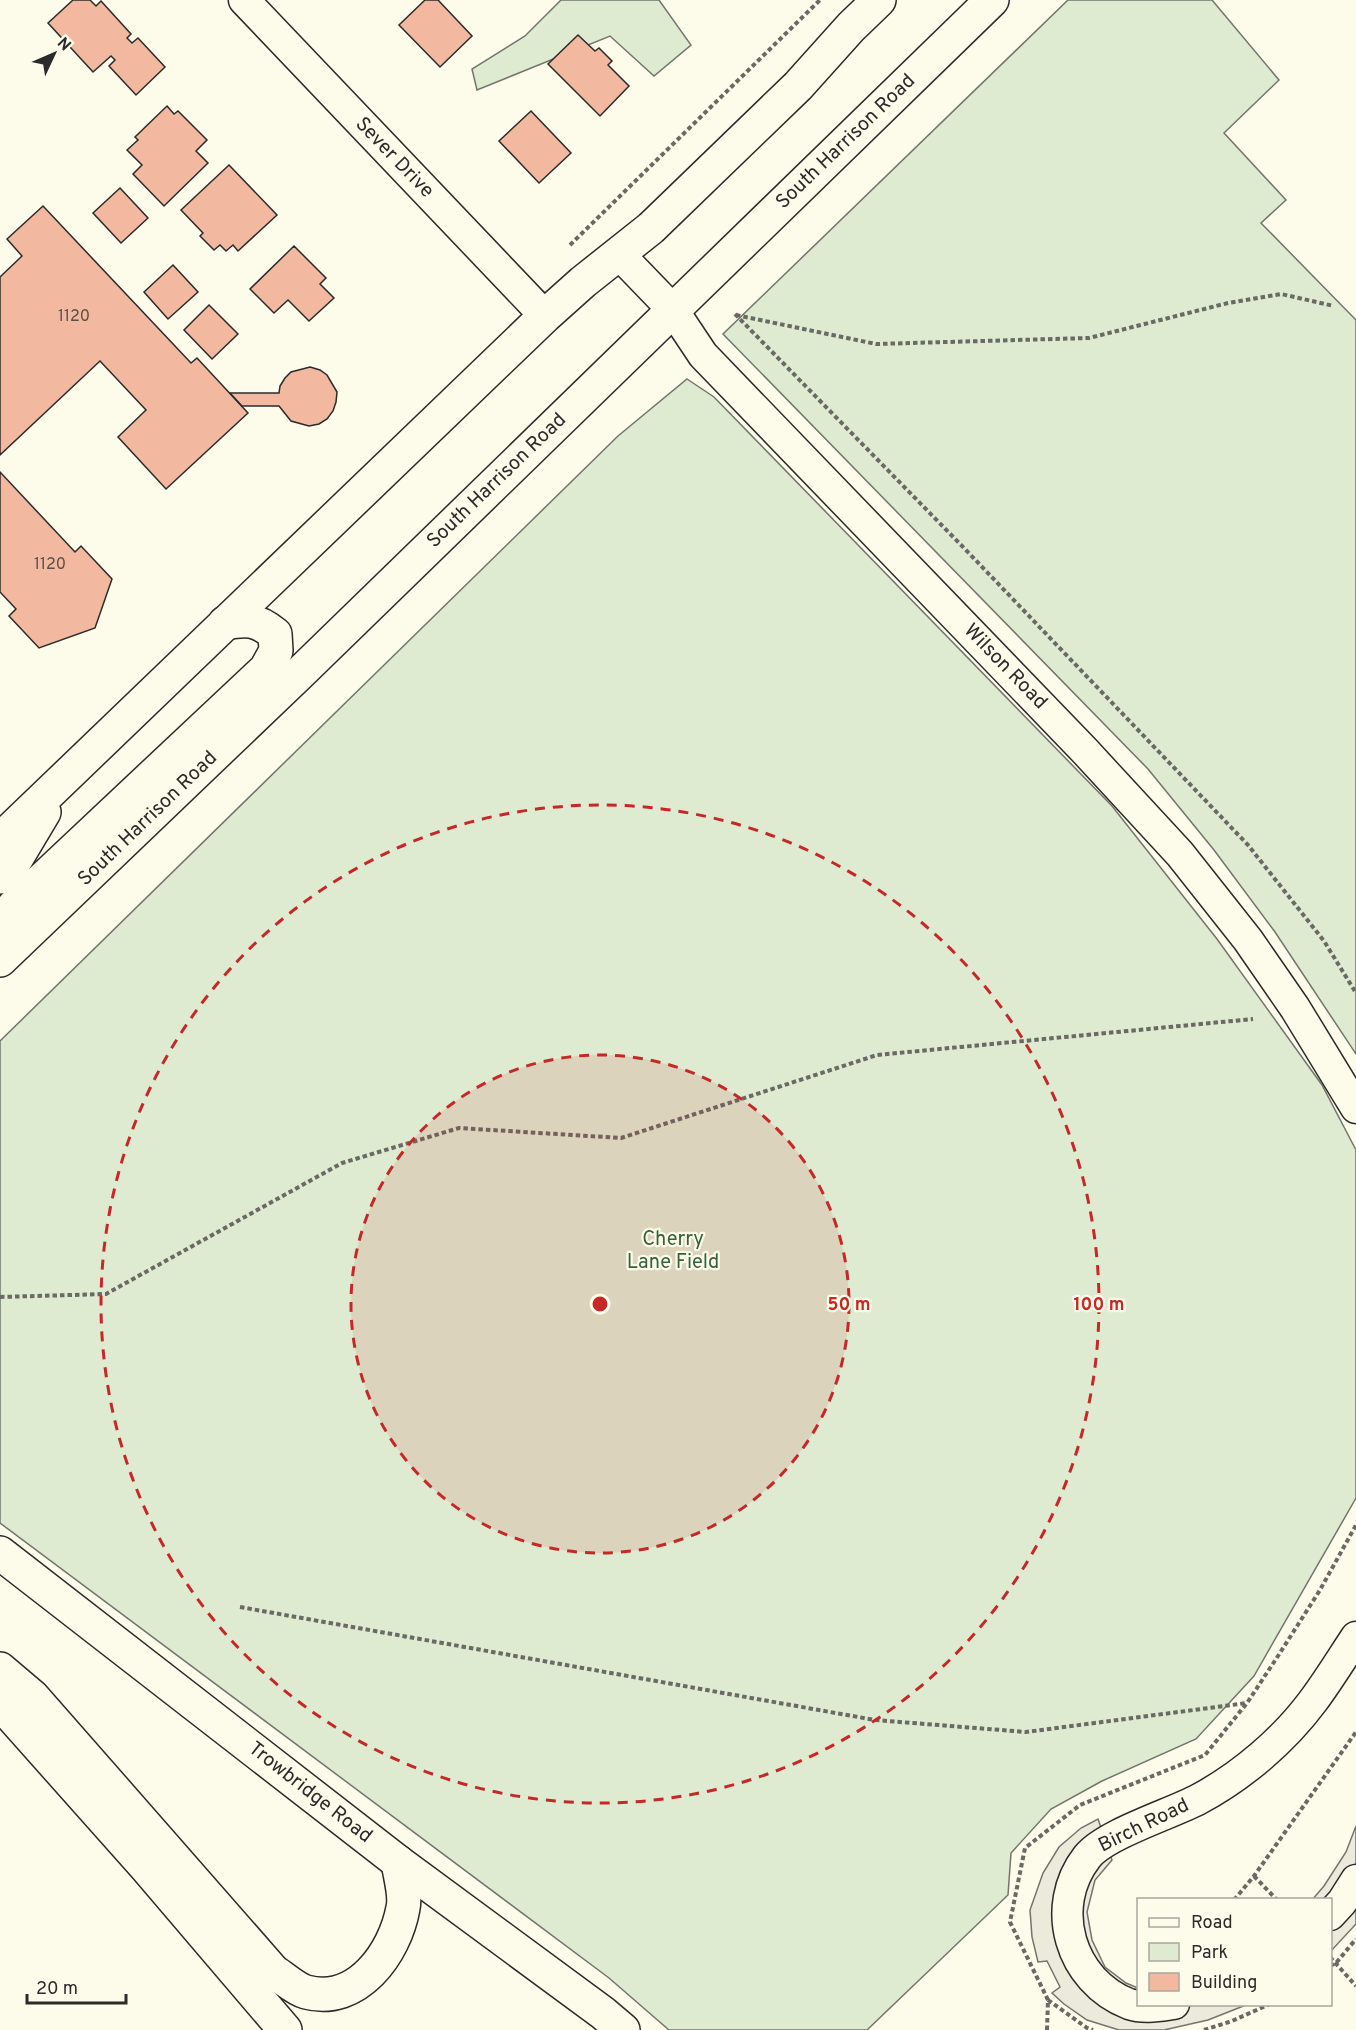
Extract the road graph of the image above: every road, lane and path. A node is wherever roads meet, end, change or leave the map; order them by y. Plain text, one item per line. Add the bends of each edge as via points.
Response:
1 (244, 0) edge
2 (820, 0) edge
3 (879, 0) edge
4 (992, 0) edge
5 (570, 245) dead end
6 (619, 254) junction
7 (1334, 306) dead end
8 (674, 310) junction
9 (545, 316) junction
10 (225, 623) junction
11 (56, 786) junction
12 (0, 840) edge
13 (0, 877) edge
14 (0, 922) edge
15 (0, 960) edge
16 (1356, 993) edge
17 (1253, 1019) dead end
18 (1356, 1108) edge
19 (0, 1297) edge
20 (1356, 1525) edge
21 (0, 1552) edge
22 (240, 1607) dead end
23 (1356, 1637) edge
24 (0, 1669) edge
25 (0, 1703) edge
26 (1247, 1703) junction
27 (1356, 1732) edge
28 (398, 1862) junction
29 (1254, 1876) junction
30 (1356, 1880) edge
31 (1235, 1898) edge
32 (1276, 1898) edge
33 (1332, 1913) edge
34 (1356, 1939) edge
35 (1332, 1959) edge
36 (1336, 1963) junction
37 (1332, 1965) edge
38 (1356, 1986) edge
39 (1048, 2000) junction
40 (1137, 2006) edge
41 (1138, 2006) edge
42 (1161, 2006) edge
43 (1266, 2006) edge
44 (285, 2030) edge
45 (623, 2030) edge
46 (1047, 2030) edge
47 (1093, 2030) edge
48 (1204, 2030) edge

1 - 9 street, Sever Drive
2 - 5 path
3 - 6 street via 789,94
4 - 8 street, South Harrison Road
6 - 8 street, Wilson Road
6 - 9 street
7 - 16 path via 1281,294 1228,303 1089,338 876,344 735,314 1248,845 1324,941
8 - 15 street, South Harrison Road
8 - 18 street, Wilson Road via 703,354 1180,854 1248,940
9 - 10 street
10 - 11 street
10 - 14 street via 244,620 262,624 275,634 276,651 266,669
11 - 12 street
11 - 13 street via 19,856
17 - 19 path via 877,1055 621,1138 459,1128 342,1163 106,1294
20 - 26 path via 1320,1590
21 - 28 street, Trowbridge Road
22 - 26 path via 875,1720 1026,1732
23 - 40 street, Birch Road via 1312,1703 1277,1741 1200,1798 1104,1842 1077,1871 1066,1918 1073,1948 1087,1974 1108,1992
24 - 28 street via 33,1697 274,1972 304,1992 331,1995 366,1979 391,1947 404,1907
25 - 44 street via 147,1867
26 - 39 path via 1205,1755 1080,1805 1025,1848 1010,1922
27 - 29 path
28 - 45 street, Trowbridge Road
29 - 31 path
29 - 32 path
30 - 33 street
34 - 36 path
35 - 36 path
36 - 37 path
36 - 38 path
39 - 46 path
39 - 47 path
41 - 42 street, Birch Road
43 - 48 path

